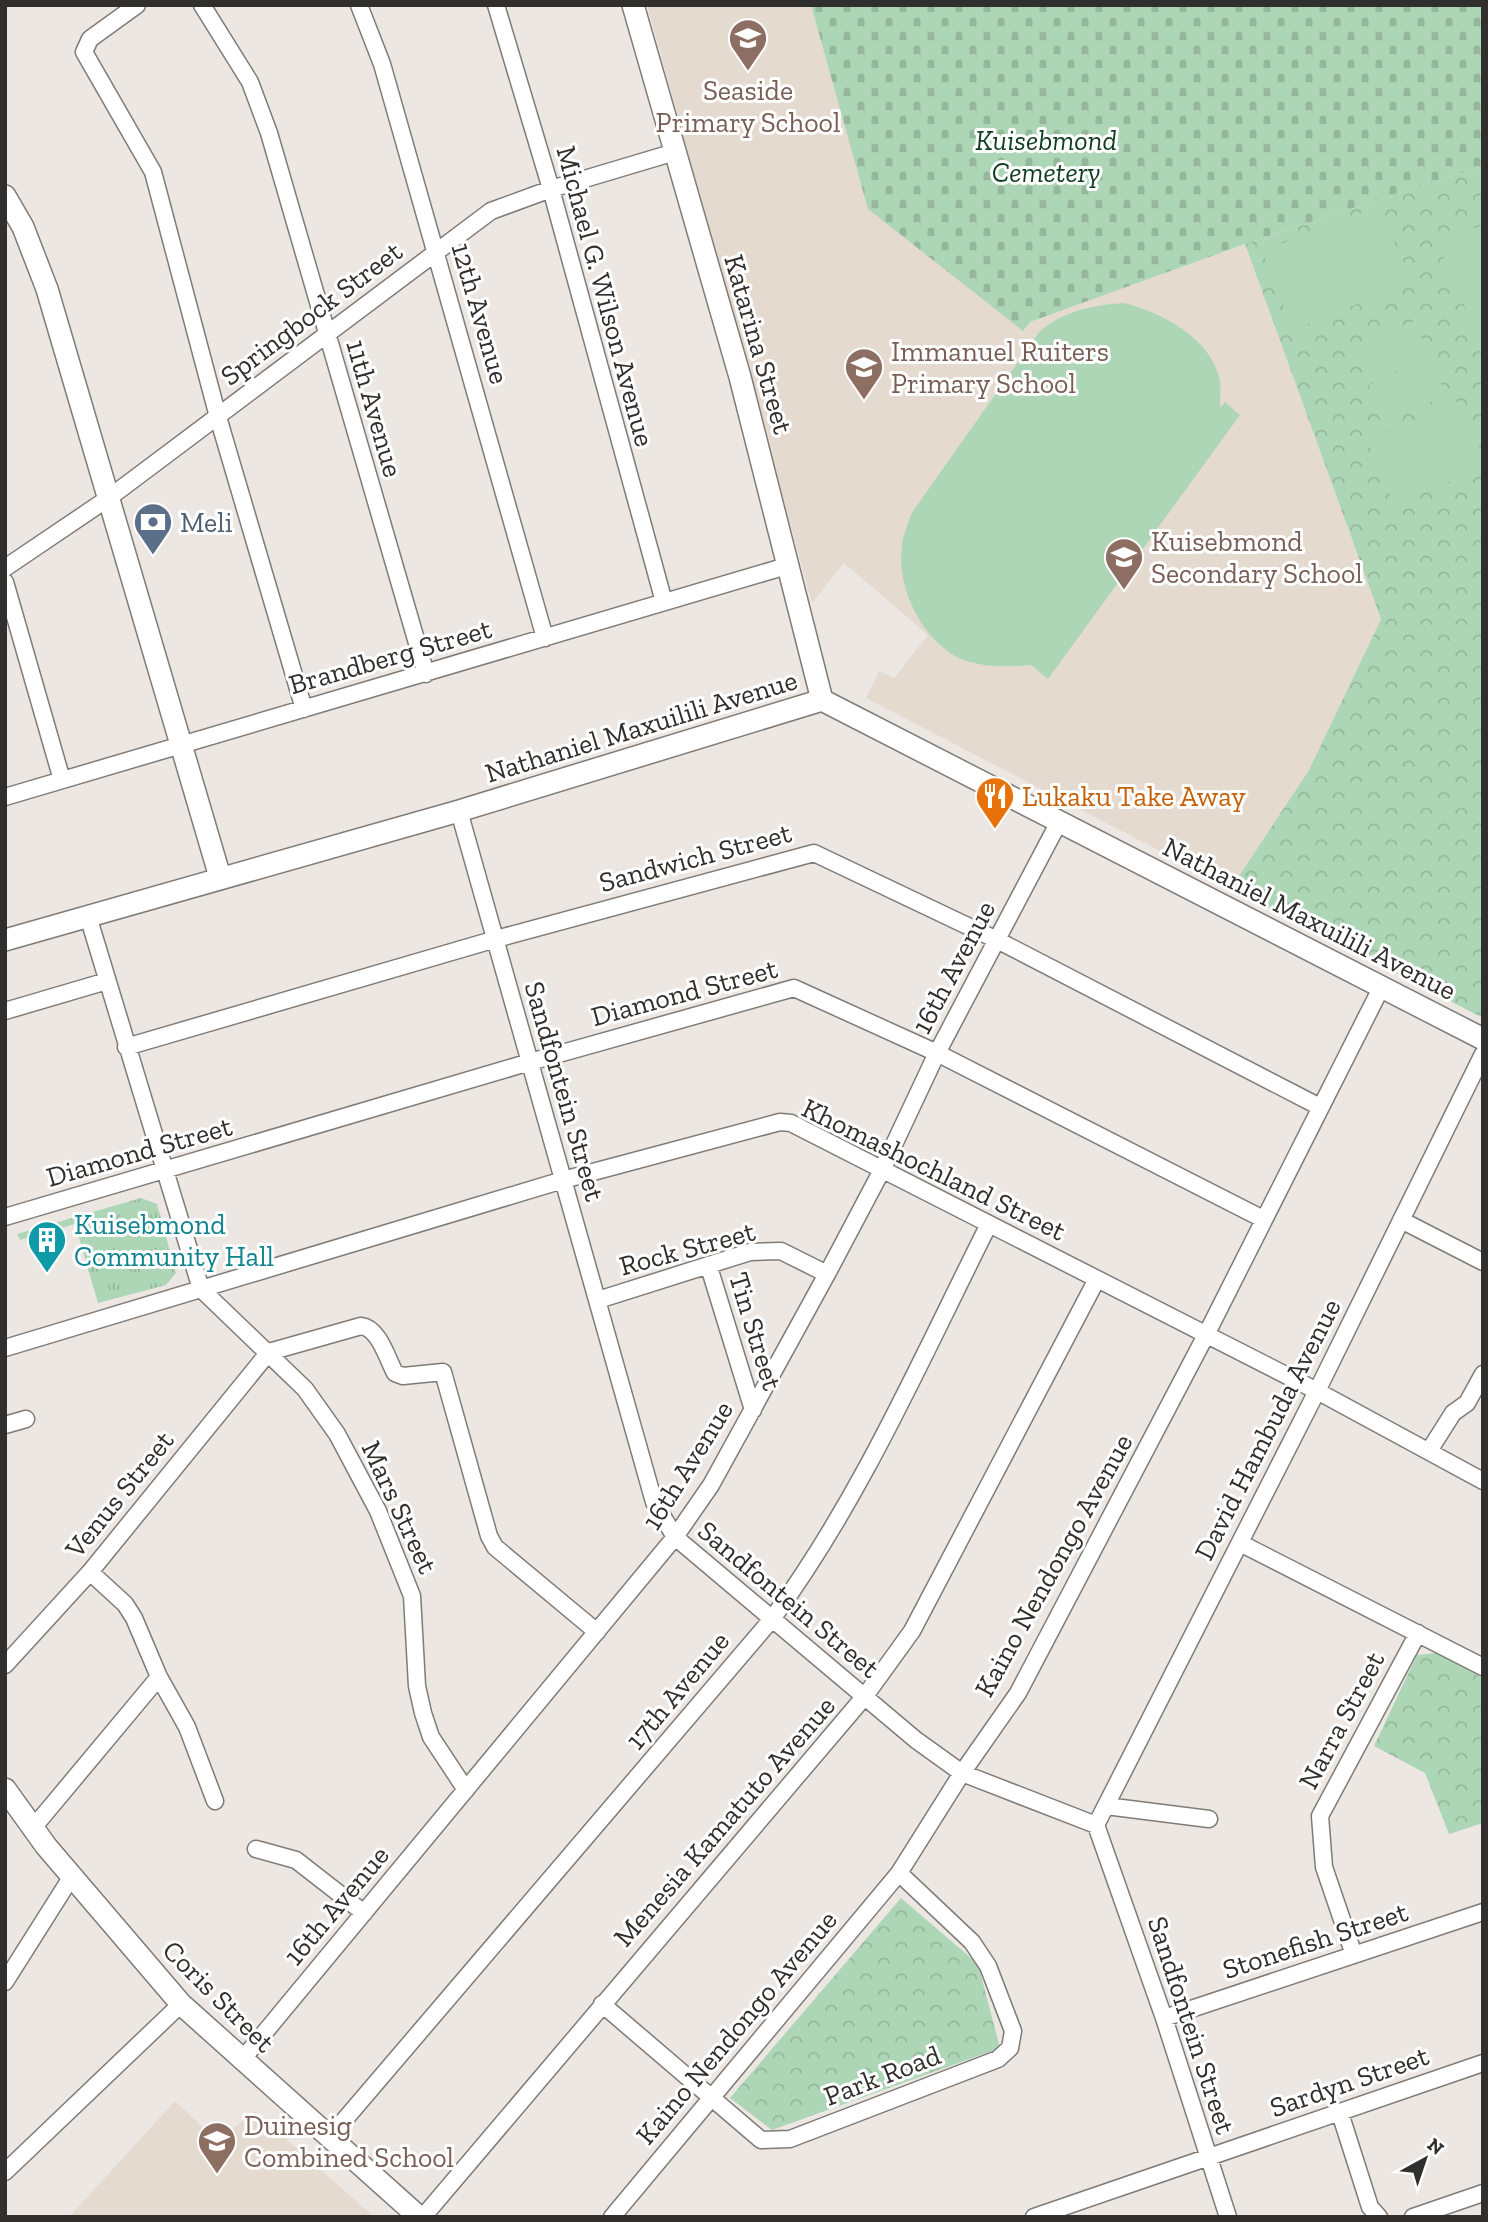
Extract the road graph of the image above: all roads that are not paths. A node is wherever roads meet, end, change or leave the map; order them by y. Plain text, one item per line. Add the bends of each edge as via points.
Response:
1 (137, 5) edge
2 (202, 5) edge
3 (359, 5) edge
4 (496, 5) edge
5 (633, 5) edge
6 (675, 152) junction
7 (551, 189) junction
8 (5, 196) edge
9 (435, 252) junction
10 (327, 332) junction
11 (218, 417) junction
12 (110, 497) junction
13 (790, 565) junction
14 (5, 568) edge
15 (5, 582) edge
16 (664, 602) junction
17 (545, 639) junction
18 (426, 674) junction
19 (822, 700) junction
20 (304, 709) junction
21 (182, 746) junction
22 (61, 780) junction
23 (5, 797) edge
24 (459, 811) junction
25 (1060, 820) junction
26 (220, 877) junction
27 (89, 916) junction
28 (496, 939) junction
29 (5, 940) edge
30 (996, 940) junction
31 (107, 981) junction
32 (1382, 986) junction
33 (5, 1011) edge
34 (1483, 1040) edge
35 (126, 1047) junction
36 (937, 1054) junction
37 (1483, 1054) edge
38 (530, 1062) junction
39 (1320, 1107) junction
40 (164, 1170) junction
41 (882, 1170) junction
42 (563, 1181) junction
43 (5, 1217) edge
44 (1263, 1219) junction
45 (1401, 1220) junction
46 (989, 1224) junction
47 (1483, 1262) edge
48 (709, 1267) junction
49 (827, 1274) junction
50 (1097, 1279) junction
51 (201, 1289) junction
52 (598, 1300) junction
53 (1206, 1335) junction
54 (5, 1348) edge
55 (269, 1352) junction
56 (1483, 1374) edge
57 (1317, 1391) junction
58 (753, 1410) junction
59 (26, 1419) dead end
60 (5, 1425) edge
61 (1429, 1451) junction
62 (1483, 1481) edge
63 (675, 1537) junction
64 (1240, 1543) junction
65 (90, 1572) junction
66 (772, 1619) junction
67 (597, 1632) junction
68 (1418, 1633) junction
69 (6, 1663) edge
70 (1483, 1667) edge
71 (159, 1677) junction
72 (865, 1696) junction
73 (962, 1773) junction
74 (5, 1789) edge
75 (466, 1790) junction
76 (215, 1801) dead end
77 (1106, 1806) junction
78 (1209, 1819) dead end
79 (1096, 1825) junction
80 (33, 1828) junction
81 (256, 1849) dead end
82 (899, 1873) junction
83 (72, 1876) junction
84 (1483, 1912) edge
85 (364, 1913) junction
86 (1354, 1955) junction
87 (5, 1982) edge
88 (181, 2004) junction
89 (602, 2004) junction
90 (1164, 2018) junction
91 (242, 2061) junction
92 (1483, 2063) edge
93 (712, 2097) junction
94 (1340, 2113) junction
95 (329, 2138) junction
96 (1208, 2159) junction
97 (5, 2172) edge
98 (1483, 2193) edge
99 (421, 2217) edge
100 (612, 2217) edge
101 (1034, 2217) edge
102 (1228, 2217) edge
103 (1379, 2217) edge
104 (1413, 2217) edge

1 - 11 street via 90,40 84,52 153,172
2 - 10 street, 11th Avenue via 250,82
3 - 9 street, 12th Avenue via 382,64
4 - 7 street, Michael G. Wilson Avenue
5 - 6 street, Katarina Street
6 - 7 street, Springbock Street
6 - 13 street, Katarina Street
7 - 9 street, Springbock Street via 491,211
7 - 16 street, Michael G. Wilson Avenue
8 - 12 street via 23,227 47,289
9 - 10 street, Springbock Street
9 - 17 street, 12th Avenue
10 - 11 street, Springbock Street
10 - 18 street, 11th Avenue
11 - 12 street, Springbock Street
11 - 20 street
12 - 14 street, Springbock Street
12 - 21 street
13 - 16 street, Brandberg Street
13 - 19 street, Katarina Street
15 - 22 street
16 - 17 street, Brandberg Street
17 - 18 street, Brandberg Street
18 - 20 street, Brandberg Street
19 - 24 street, Nathaniel Maxuilili Avenue
19 - 25 street, Nathaniel Maxuilili Avenue
20 - 21 street, Brandberg Street
21 - 22 street, Brandberg Street
21 - 26 street
22 - 23 street, Brandberg Street
24 - 26 street, Nathaniel Maxuilili Avenue
24 - 28 street, Sandfontein Street
25 - 30 street, 16th Avenue
25 - 32 street, Nathaniel Maxuilili Avenue
26 - 27 street, Nathaniel Maxuilili Avenue
27 - 29 street, Nathaniel Maxuilili Avenue
27 - 31 street
28 - 30 street, Sandwich Street via 814,852
28 - 35 street, Sandwich Street
28 - 38 street, Sandfontein Street
30 - 36 street, 16th Avenue
30 - 39 street, Sandwich Street
31 - 33 street
31 - 35 street
32 - 34 street, Nathaniel Maxuilili Avenue
32 - 39 street, Kaino Nendongo Avenue
35 - 40 street
36 - 38 street, Diamond Street via 794,988
36 - 41 street, 16th Avenue
36 - 44 street, Diamond Street
37 - 45 street, David Hambuda Avenue
38 - 40 street, Diamond Street
38 - 42 street, Sandfontein Street
39 - 44 street, Kaino Nendongo Avenue
40 - 43 street, Diamond Street
40 - 51 street
41 - 42 street, Khomashochland Street via 801,1128 780,1122
41 - 46 street, Khomashochland Street
41 - 49 street, 16th Avenue
42 - 51 street, Khomashochland Street
42 - 52 street, Sandfontein Street
44 - 53 street, Kaino Nendongo Avenue
45 - 47 street
45 - 57 street, David Hambuda Avenue
46 - 50 street, Khomashochland Street
46 - 66 street, 17th Avenue via 846,1502 806,1573
48 - 49 street, Rock Street via 750,1252 781,1251
48 - 52 street, Rock Street
48 - 58 street, Tin Street
49 - 58 street, 16th Avenue
50 - 53 street, Khomashochland Street
50 - 72 street, Menesia Kamatuto Avenue via 912,1631
51 - 54 street, Khomashochland Street
51 - 55 street, Mars Street
52 - 63 street, Sandfontein Street via 654,1502
53 - 57 street, Khomashochland Street
53 - 73 street, Kaino Nendongo Avenue via 1039,1656
55 - 65 street, Venus Street
55 - 67 street via 361,1326 375,1333 395,1373 443,1372 495,1547
55 - 75 street, Mars Street via 305,1389 337,1434 378,1511 412,1596 423,1713 431,1737
56 - 61 street via 1467,1404 1453,1413
57 - 61 street, Khomashochland Street
57 - 64 street, David Hambuda Avenue
58 - 63 street, 16th Avenue
59 - 60 street
61 - 62 street, Khomashochland Street
63 - 66 street, Sandfontein Street
63 - 67 street, 16th Avenue
64 - 68 street
64 - 77 street, David Hambuda Avenue
65 - 69 street, Venus Street
65 - 71 street via 130,1611
66 - 72 street, Sandfontein Street
66 - 95 street, 17th Avenue
67 - 75 street, 16th Avenue
68 - 70 street
68 - 86 street, Narra Street via 1320,1816 1324,1867
71 - 76 street via 187,1727
71 - 80 street
72 - 73 street, Sandfontein Street
72 - 89 street, Menesia Kamatuto Avenue
73 - 79 street, Sandfontein Street
73 - 82 street, Kaino Nendongo Avenue
74 - 80 street, Coris Street
75 - 85 street, 16th Avenue
77 - 78 street
77 - 79 street, David Hambuda Avenue
79 - 90 street, Sandfontein Street
80 - 83 street, Coris Street
81 - 85 street via 296,1860
82 - 93 street, Kaino Nendongo Avenue
82 - 93 street, Park Road via 972,1942 988,1966 1013,2031 1010,2048 998,2059 790,2139 761,2140
83 - 87 street
83 - 88 street, Coris Street
84 - 86 street, Stonefish Street
85 - 91 street, 16th Avenue
86 - 90 street, Stonefish Street
88 - 91 street, Coris Street
88 - 97 street
89 - 93 street, Park Road
89 - 99 street, Menesia Kamatuto Avenue
90 - 96 street, Sandfontein Street
91 - 95 street, Coris Street
92 - 94 street, Sardyn Street
93 - 100 street, Kaino Nendongo Avenue
94 - 96 street, Sardyn Street
94 - 103 street via 1370,2207
95 - 99 street, Coris Street
96 - 101 street, Sardyn Street
96 - 102 street, Sandfontein Street
98 - 104 street

